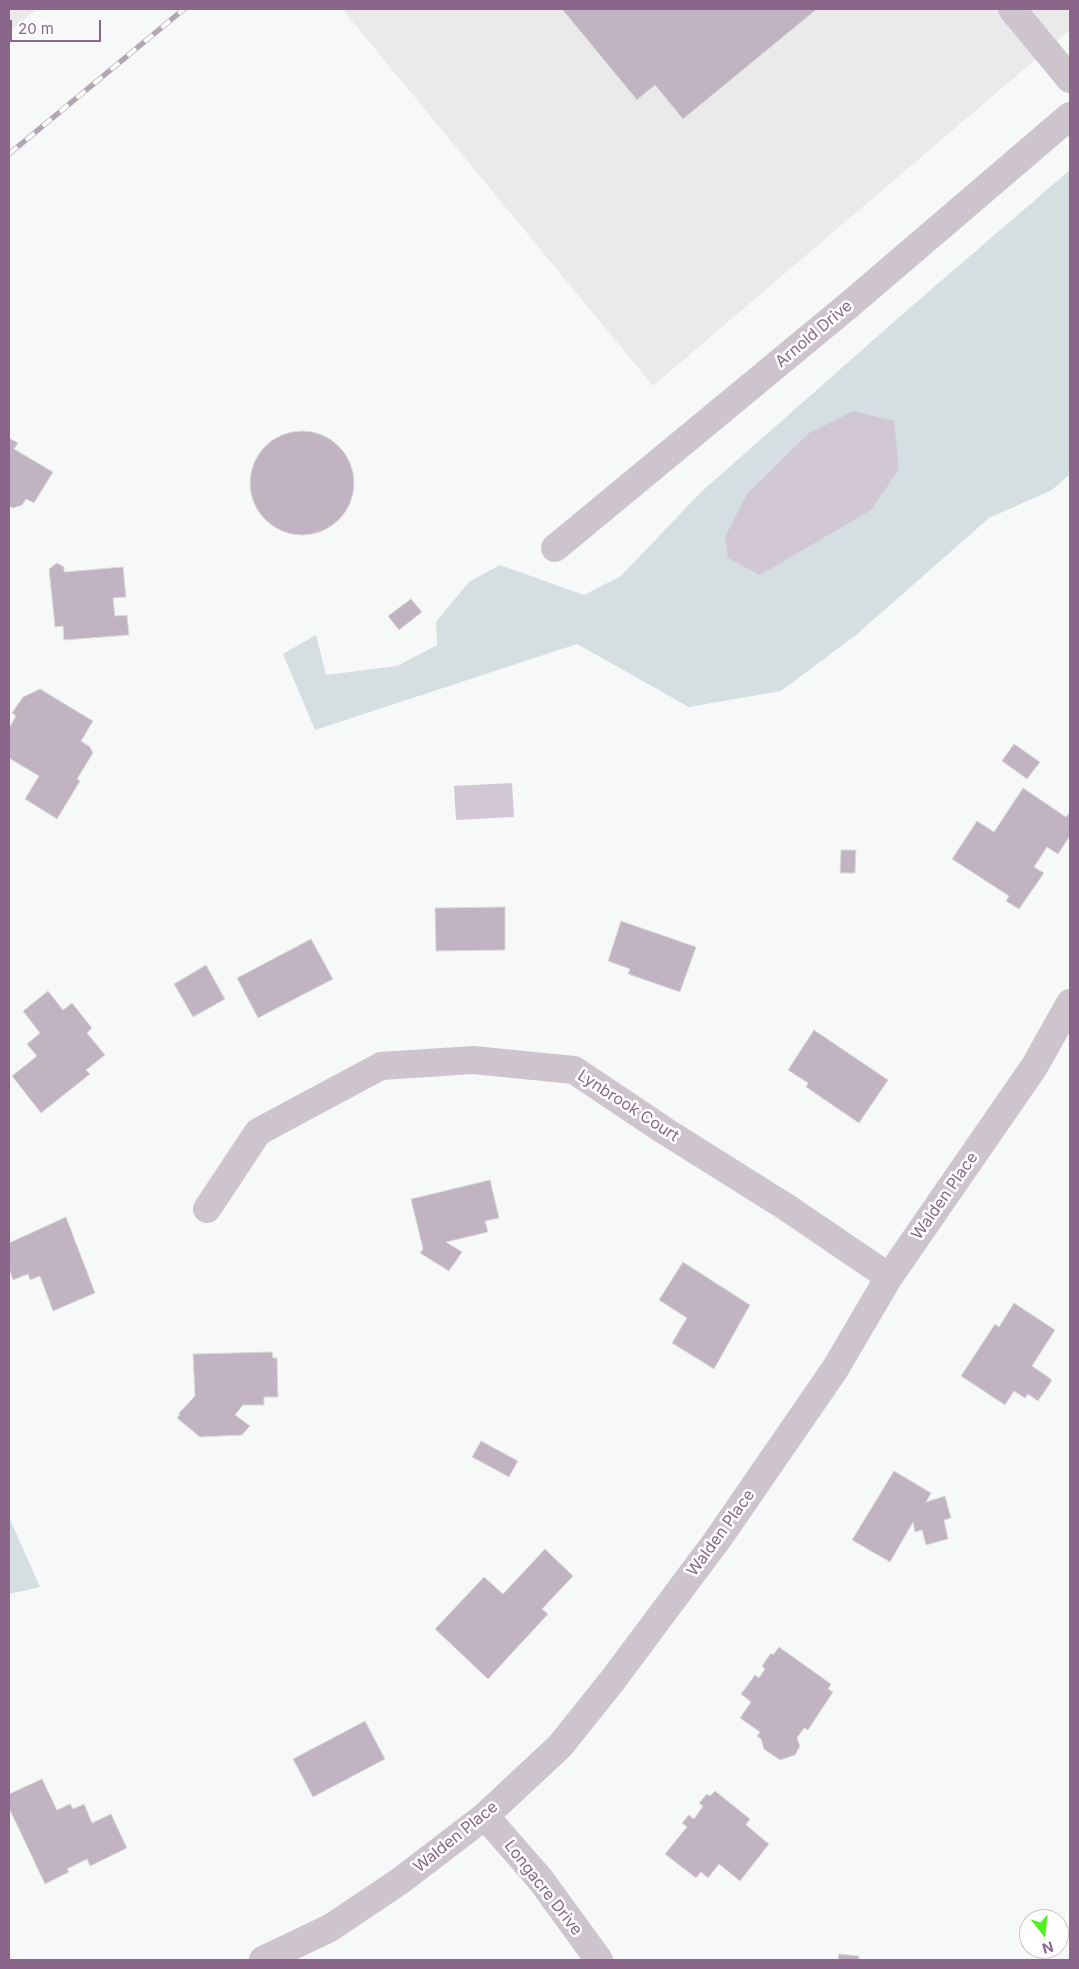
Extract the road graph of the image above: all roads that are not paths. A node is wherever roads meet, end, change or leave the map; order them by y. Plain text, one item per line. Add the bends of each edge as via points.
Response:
1 (1012, 9) edge
2 (1070, 79) edge
3 (1070, 116) edge
4 (555, 548) dead end
5 (1070, 1003) edge
6 (206, 1209) dead end
7 (889, 1277) junction
8 (485, 1816) junction
9 (263, 1960) edge
10 (599, 1960) edge

1 - 2 street
3 - 4 street, Arnold Drive via 849,305
5 - 7 street, Walden Place via 1034,1067
6 - 7 street, Lynbrook Court via 258,1132 380,1066 474,1060 556,1068 574,1070
7 - 8 street, Walden Place via 830,1377 718,1539 618,1673 560,1746
8 - 9 street, Walden Place via 400,1881 330,1928
8 - 10 street, Longacre Drive via 540,1879

